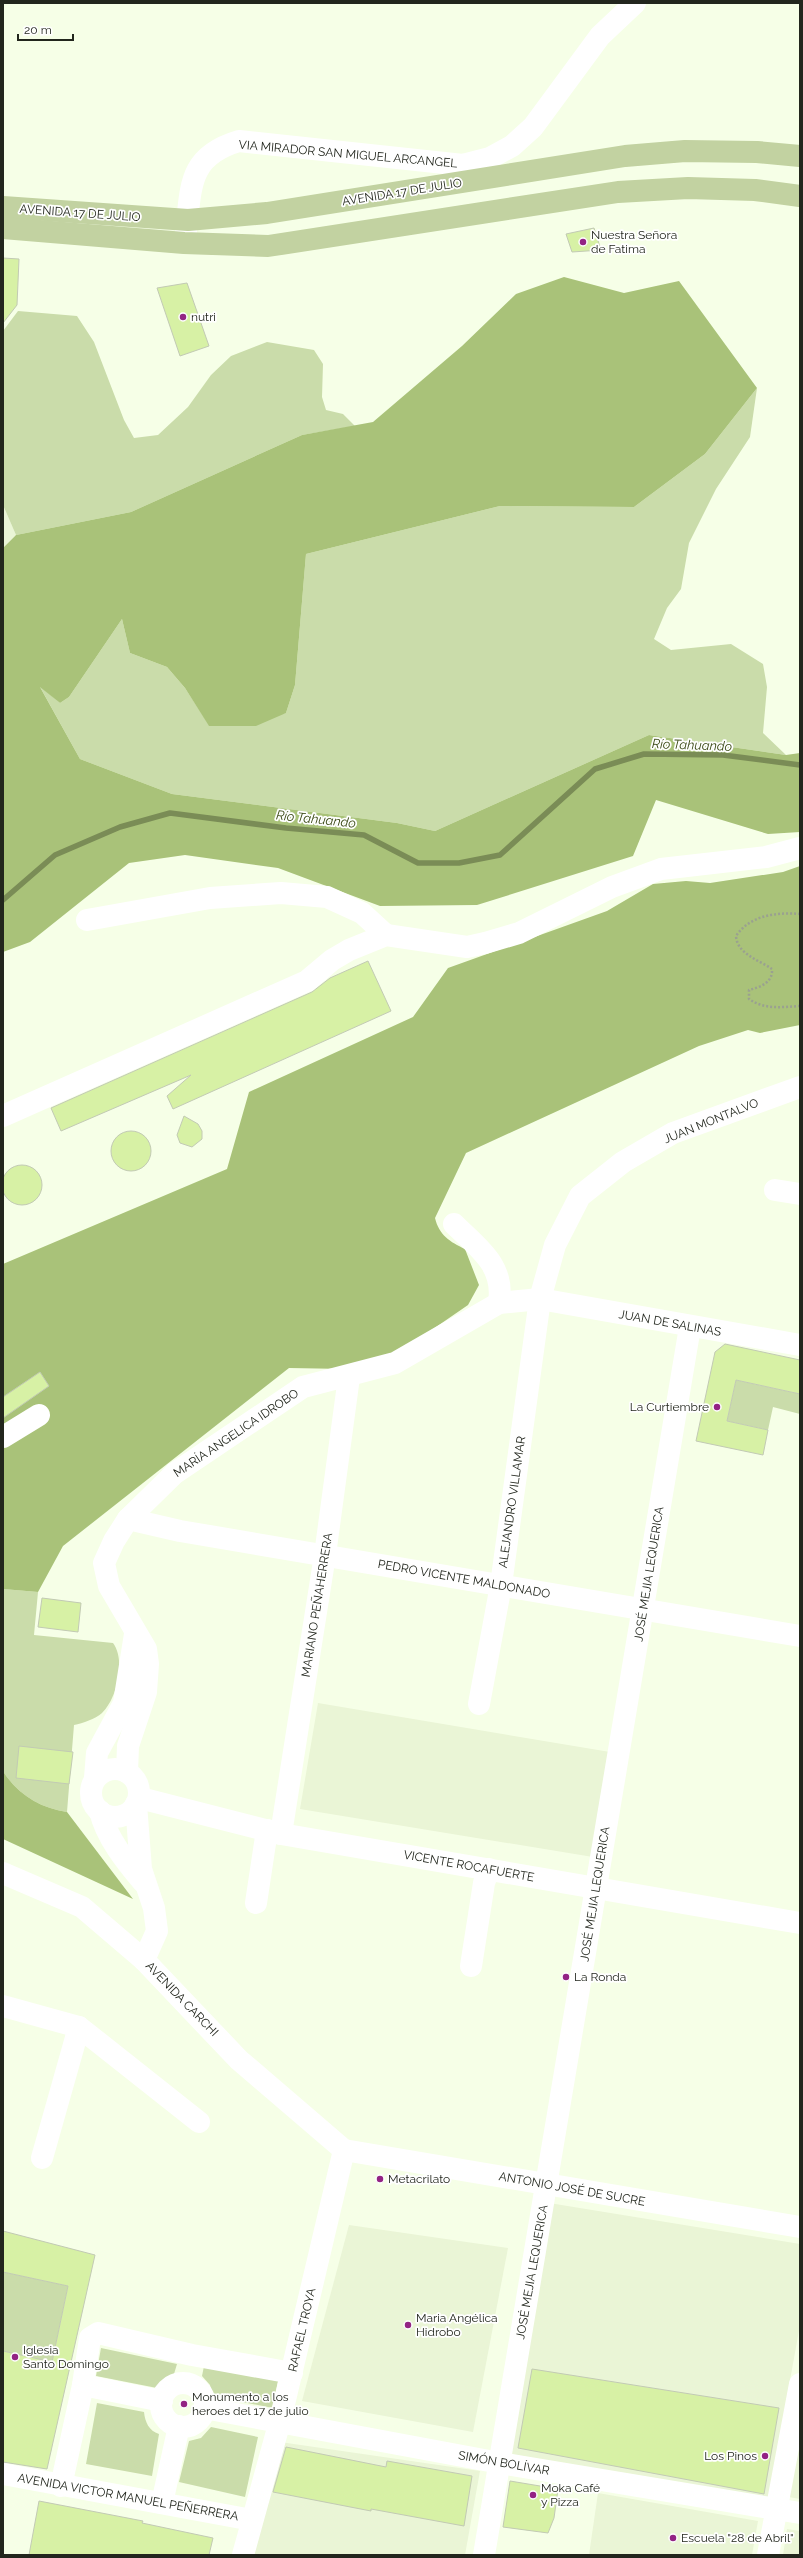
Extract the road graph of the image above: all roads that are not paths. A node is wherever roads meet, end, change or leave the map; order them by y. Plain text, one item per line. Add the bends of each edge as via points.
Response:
1 (635, 3) edge
2 (800, 156) edge
3 (800, 196) edge
4 (3, 207) edge
5 (188, 220) junction
6 (3, 228) edge
7 (184, 243) junction
8 (800, 848) edge
9 (87, 920) dead end
10 (386, 935) junction
11 (800, 1087) edge
12 (3, 1116) edge
13 (776, 1190) dead end
14 (800, 1194) edge
15 (454, 1224) dead end
16 (540, 1299) junction
17 (499, 1303) junction
18 (690, 1327) junction
19 (800, 1346) edge
20 (349, 1377) junction
21 (39, 1415) dead end
22 (3, 1437) edge
23 (128, 1519) junction
24 (325, 1555) junction
25 (501, 1585) junction
26 (643, 1609) junction
27 (135, 1634) junction
28 (800, 1636) edge
29 (479, 1704) dead end
30 (127, 1772) junction
31 (95, 1778) junction
32 (138, 1801) junction
33 (100, 1811) junction
34 (274, 1832) junction
35 (489, 1869) junction
36 (3, 1873) edge
37 (145, 1885) junction
38 (596, 1888) junction
39 (256, 1904) dead end
40 (800, 1923) edge
41 (144, 1960) junction
42 (471, 1966) dead end
43 (3, 2006) edge
44 (80, 2027) junction
45 (199, 2122) dead end
46 (344, 2150) junction
47 (42, 2158) dead end
48 (546, 2184) junction
49 (800, 2227) edge
50 (192, 2355) junction
51 (292, 2373) junction
52 (187, 2383) junction
53 (800, 2384) edge
54 (83, 2385) junction
55 (162, 2401) junction
56 (204, 2408) junction
57 (280, 2421) junction
58 (179, 2426) junction
59 (500, 2463) junction
60 (3, 2474) edge
61 (61, 2486) junction
62 (162, 2503) junction
63 (777, 2510) junction
64 (800, 2513) edge
65 (252, 2520) junction
66 (243, 2555) edge
67 (484, 2555) edge
68 (768, 2555) edge

1 - 5 street, VIA MIRADOR SAN MIGUEL ARCANGEL via 600,36 533,126 512,146 490,158 463,165 239,141 223,146 206,157 195,172
2 - 5 main road, AVENIDA 17 DE JULIO via 757,152 685,152 625,156 267,213
3 - 7 main road, AVENIDA 17 DE JULIO via 755,190 688,188 618,192 268,246
4 - 5 main road, AVENIDA 17 DE JULIO
5 - 7 street, VIA MIRADOR SAN MIGUEL ARCANGEL
6 - 7 main road, AVENIDA 17 DE JULIO
8 - 10 street via 766,857 661,869 612,887 519,933 467,947
9 - 10 street via 210,898 281,893 327,897 362,913
10 - 12 street via 349,950 332,960 307,981
11 - 16 street, JUAN MONTALVO via 673,1133 623,1162 580,1196 555,1245
13 - 14 street
15 - 17 street via 491,1261 501,1291
16 - 17 street, MARÍA ANGELICA IDROBO
16 - 18 street, JUAN DE SALINAS
16 - 25 street, ALEJANDRO VILLAMAR
17 - 20 street, MARÍA ANGELICA IDROBO via 395,1363
18 - 19 street, JUAN DE SALINAS
18 - 26 street, JOSÉ MEJIA LEQUERICA
20 - 23 street, MARÍA ANGELICA IDROBO via 303,1387 175,1473
20 - 24 street, MARIANO PEÑAHERRERA
21 - 22 street
23 - 24 street, PEDRO VICENTE MALDONADO via 180,1531
23 - 27 street, MARÍA ANGELICA IDROBO via 104,1563 109,1586
24 - 25 street, PEDRO VICENTE MALDONADO
24 - 34 street, MARIANO PEÑAHERRERA
25 - 26 street, PEDRO VICENTE MALDONADO
25 - 29 street, ALEJANDRO VILLAMAR
26 - 28 street, PEDRO VICENTE MALDONADO
26 - 38 street, JOSÉ MEJIA LEQUERICA
27 - 30 street, MARÍA ANGELICA IDROBO via 146,1649 147,1680 128,1746
27 - 31 street via 124,1703 97,1753
30 - 31 street via 116,1768 108,1769
30 - 32 street via 136,1779
31 - 33 street via 91,1793 93,1802
32 - 33 street via 128,1814 120,1817 111,1817
32 - 34 street, VICENTE ROCAFUERTE
32 - 37 street via 141,1869
33 - 37 street via 102,1823
34 - 35 street, VICENTE ROCAFUERTE
34 - 39 street, MARIANO PEÑAHERRERA
35 - 38 street, VICENTE ROCAFUERTE
35 - 42 street via 484,1882
36 - 41 street, AVENIDA CARCHI via 82,1907
37 - 41 street via 154,1908 157,1931
38 - 40 street, VICENTE ROCAFUERTE
38 - 48 street, JOSÉ MEJIA LEQUERICA
41 - 46 street, AVENIDA CARCHI via 239,2060
43 - 44 street
44 - 45 street
44 - 47 street
46 - 48 street, ANTONIO JOSÉ DE SUCRE
46 - 51 street, RAFAEL TROYA
48 - 49 street, ANTONIO JOSÉ DE SUCRE
48 - 59 street, JOSÉ MEJIA LEQUERICA
50 - 51 street
50 - 52 street
50 - 54 street via 98,2333 90,2338
51 - 57 street, RAFAEL TROYA
52 - 55 street via 169,2388
52 - 56 street via 200,2391
53 - 63 street
54 - 55 street
54 - 61 street
55 - 58 street via 166,2419
56 - 57 street, SIMÓN BOLÍVAR
56 - 58 street via 194,2424
57 - 59 street, SIMÓN BOLÍVAR
57 - 65 street, RAFAEL TROYA
58 - 62 street
59 - 63 street, SIMÓN BOLÍVAR
59 - 67 street, JOSÉ MEJIA LEQUERICA
60 - 61 street, AVENIDA VICTOR MANUEL PEÑERRERA
61 - 62 street, AVENIDA VICTOR MANUEL PEÑERRERA
62 - 65 street, AVENIDA VICTOR MANUEL PEÑERRERA
63 - 64 street, SIMÓN BOLÍVAR
63 - 68 street
65 - 66 street, RAFAEL TROYA

